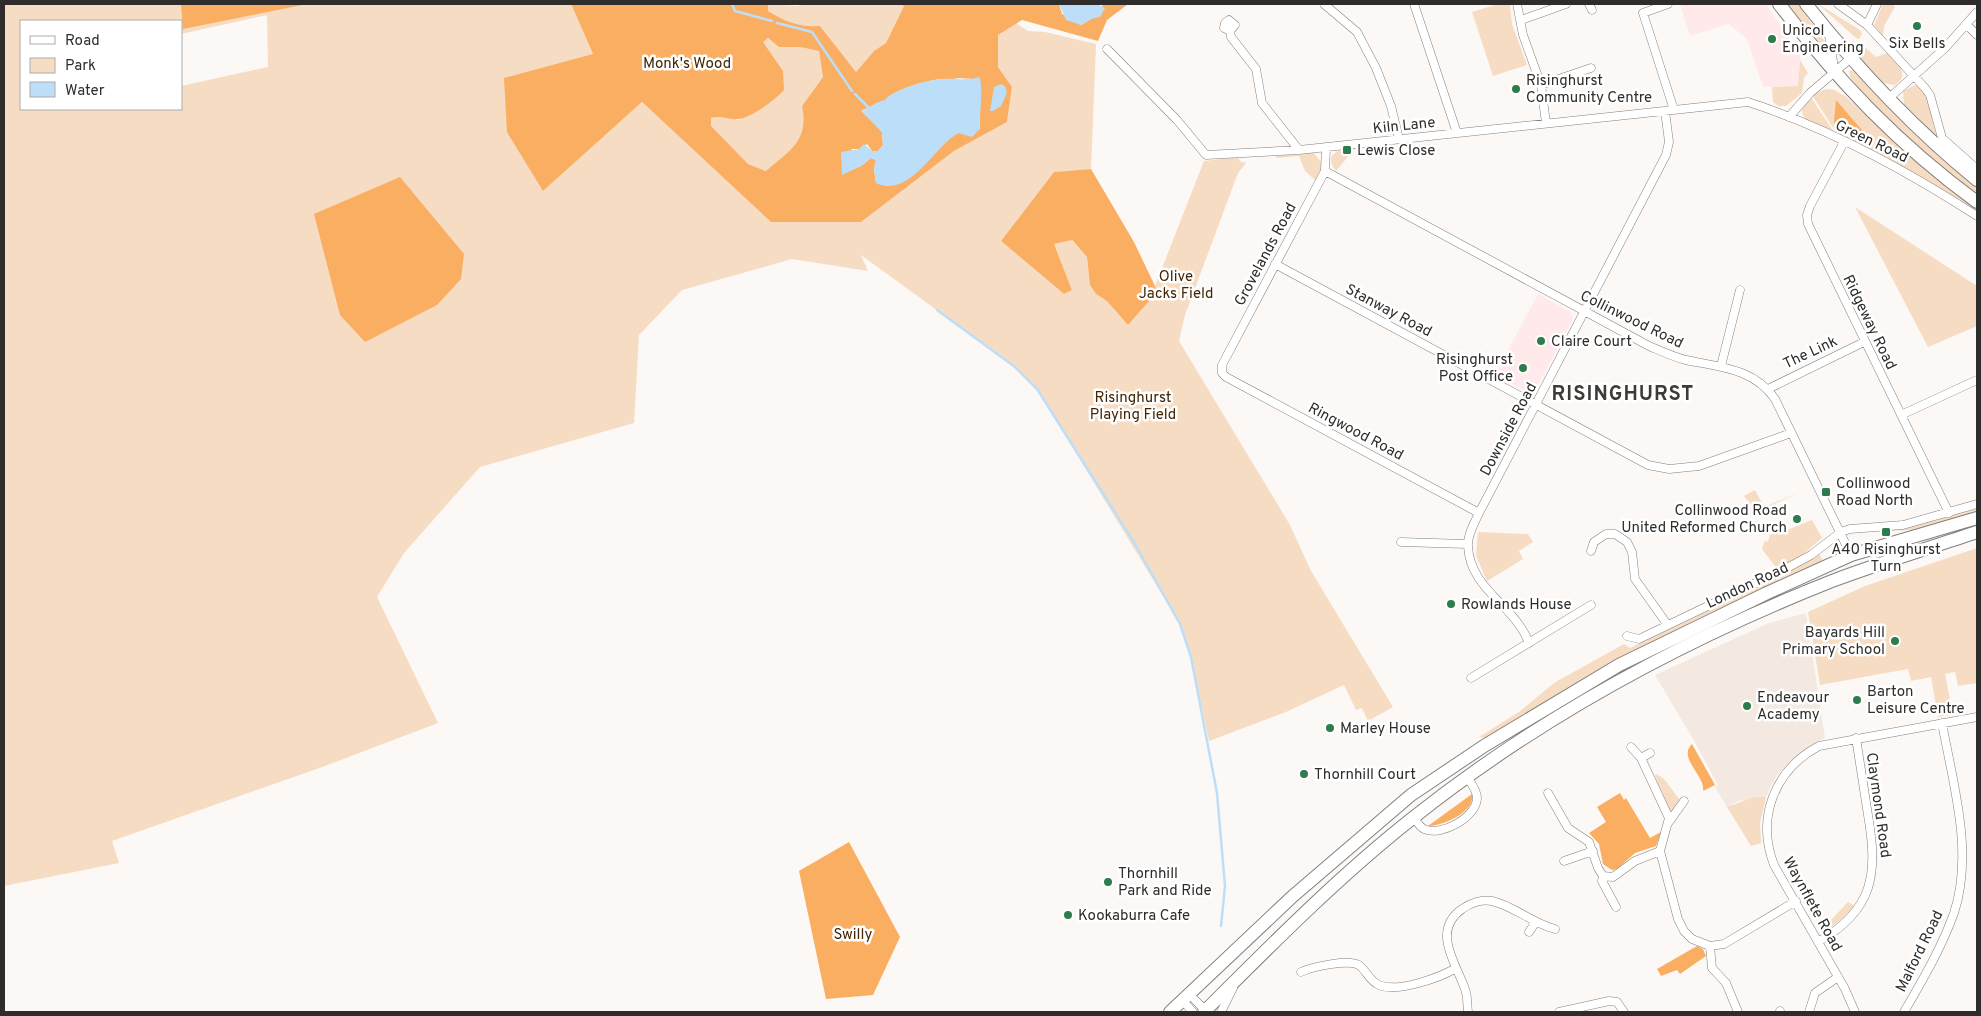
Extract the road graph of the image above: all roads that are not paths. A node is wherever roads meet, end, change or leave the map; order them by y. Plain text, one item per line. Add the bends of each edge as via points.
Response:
1 (1324, 4) edge
2 (1414, 4) edge
3 (1517, 4) edge
4 (1566, 4) edge
5 (1668, 4) edge
6 (1779, 4) edge
7 (1806, 4) edge
8 (1838, 4) edge
9 (1878, 4) edge
10 (1977, 12) edge
11 (1521, 20) junction
12 (1967, 24) junction
13 (1867, 25) junction
14 (1230, 31) dead end
15 (1829, 33) junction
16 (1977, 35) edge
17 (1108, 49) dead end
18 (1851, 58) junction
19 (1591, 68) dead end
20 (1834, 73) junction
21 (1914, 75) junction
22 (1541, 85) junction
23 (1888, 99) junction
24 (1748, 102) joint
25 (1670, 111) junction
26 (1789, 117) junction
27 (1546, 123) junction
28 (1457, 133) junction
29 (1400, 139) junction
30 (1844, 142) junction
31 (1326, 148) junction
32 (1299, 150) junction
33 (1977, 169) edge
34 (1325, 171) junction
35 (1977, 180) edge
36 (1977, 202) edge
37 (1977, 216) edge
38 (1275, 264) junction
39 (1740, 290) dead end
40 (1585, 312) junction
41 (1864, 342) junction
42 (1721, 366) junction
43 (1222, 373) joint
44 (1977, 380) edge
45 (1768, 389) junction
46 (1536, 405) junction
47 (1901, 415) junction
48 (1792, 433) junction
49 (1977, 504) edge
50 (1479, 513) junction
51 (1948, 513) junction
52 (1977, 518) edge
53 (1841, 532) junction
54 (1977, 532) edge
55 (1401, 542) dead end
56 (1467, 544) junction
57 (1591, 551) dead end
58 (1851, 555) junction
59 (1591, 605) dead end
60 (1667, 624) junction
61 (1627, 636) dead end
62 (1529, 643) junction
63 (1471, 678) dead end
64 (1546, 716) junction
65 (1977, 717) edge
66 (1942, 723) junction
67 (1856, 738) junction
68 (1631, 747) dead end
69 (1650, 753) dead end
70 (1641, 758) junction
71 (1467, 777) junction
72 (1548, 793) dead end
73 (1684, 801) dead end
74 (1413, 817) junction
75 (1670, 822) junction
76 (1593, 851) junction
77 (1660, 851) junction
78 (1564, 861) dead end
79 (1603, 876) junction
80 (1796, 901) junction
81 (1616, 907) dead end
82 (1535, 923) junction
83 (1555, 929) dead end
84 (1529, 932) dead end
85 (1818, 942) junction
86 (1710, 946) junction
87 (1456, 968) junction
88 (1301, 972) dead end
89 (1838, 977) junction
90 (1237, 980) junction
91 (1185, 997) junction
92 (1170, 1012) edge
93 (1199, 1012) edge
94 (1221, 1012) edge
95 (1468, 1012) edge
96 (1559, 1012) edge
97 (1624, 1012) edge
98 (1738, 1012) edge
99 (1809, 1012) edge
100 (1855, 1012) edge
101 (1904, 1012) edge

1 - 29 street via 1356,32 1376,68
2 - 28 street
3 - 11 street
4 - 11 street
5 - 25 street, Downside Road via 1643,13
6 - 20 highway
7 - 15 highway
8 - 13 street
9 - 13 street
10 - 12 street
11 - 22 street
12 - 16 street
12 - 21 street
13 - 21 street
14 - 32 street via 1256,70 1262,103
15 - 18 highway
15 - 20 street
17 - 32 street, Kiln Lane via 1206,155
18 - 20 street
18 - 23 highway
19 - 22 street
20 - 26 street
20 - 36 highway via 1903,144
21 - 23 street
21 - 33 street via 1930,95 1942,138
22 - 27 street
23 - 35 highway
24 - 25 street, Kiln Lane
24 - 26 street, Green Road
25 - 27 street, Kiln Lane
25 - 40 street, Downside Road via 1666,155
26 - 30 street, Green Road
27 - 28 street, Kiln Lane
28 - 29 street, Kiln Lane
29 - 31 street, Kiln Lane
30 - 37 street, Green Road via 1929,185
30 - 41 street, Ridgeway Road via 1807,215 1808,224
31 - 32 street, Kiln Lane
31 - 34 street, Grovelands Road
34 - 38 street, Grovelands Road
34 - 40 street, Collinwood Road
38 - 43 street, Grovelands Road via 1222,365
38 - 46 street, Stanway Road
39 - 42 street
40 - 42 street, Collinwood Road via 1664,353
40 - 46 street, Downside Road
41 - 45 street, The Link
41 - 47 street, Ridgeway Road
42 - 45 street, Collinwood Road via 1753,378
43 - 50 street, Ringwood Road
44 - 47 street
45 - 48 street, Collinwood Road
46 - 48 street, Stanway Road via 1632,457 1669,469 1699,466
46 - 50 street, Downside Road
47 - 51 street, Ridgeway Road
48 - 53 street, Collinwood Road
49 - 51 street, London Road
50 - 56 street, Downside Road
51 - 53 street, London Road via 1903,525
52 - 58 highway, London Road
53 - 58 street, Collinwood Road
53 - 60 street, London Road via 1794,565
54 - 64 highway, London Road via 1832,582 1736,622
55 - 56 street
56 - 62 street via 1474,575 1514,618
57 - 60 street via 1594,542 1606,534 1615,534 1627,542 1632,552 1635,580
58 - 64 highway, London Road via 1619,665
59 - 62 street
60 - 61 street, London Road via 1639,639
62 - 63 street
64 - 71 highway
64 - 91 highway via 1484,746 1411,795 1293,896
65 - 66 street, Waynflete Road
66 - 67 street, Waynflete Road
66 - 101 street, Malford Road via 1961,837 1960,881 1945,936
67 - 80 street, Waynflete Road via 1828,743 1804,755 1787,771 1772,796 1766,820 1770,852 1774,865
67 - 85 street, Claymond Road via 1873,845 1873,872 1866,897 1855,913 1837,931
68 - 70 street
69 - 70 street
70 - 75 street
71 - 74 highway
71 - 74 street via 1478,798 1467,816 1451,826 1435,830 1425,829
72 - 76 street via 1568,828 1587,839
73 - 75 street
74 - 90 highway via 1335,885
75 - 77 street
76 - 78 street
76 - 79 street
77 - 79 street via 1635,861 1613,876
77 - 86 street via 1682,927 1692,939
79 - 81 street via 1602,882
80 - 85 street, Waynflete Road
80 - 86 street via 1728,943
82 - 83 street
82 - 84 street
82 - 87 street via 1493,902 1469,905 1454,916 1447,932 1447,946
85 - 89 street, Waynflete Road
86 - 98 street via 1712,968 1726,982
87 - 88 street via 1419,983 1389,987 1376,984 1360,965 1351,962
87 - 95 street via 1467,995
89 - 99 street via 1815,993
89 - 100 street, Waynflete Road
90 - 93 highway
90 - 94 street
91 - 92 highway
91 - 93 street
91 - 93 street
96 - 97 street via 1609,1001 1617,1002

